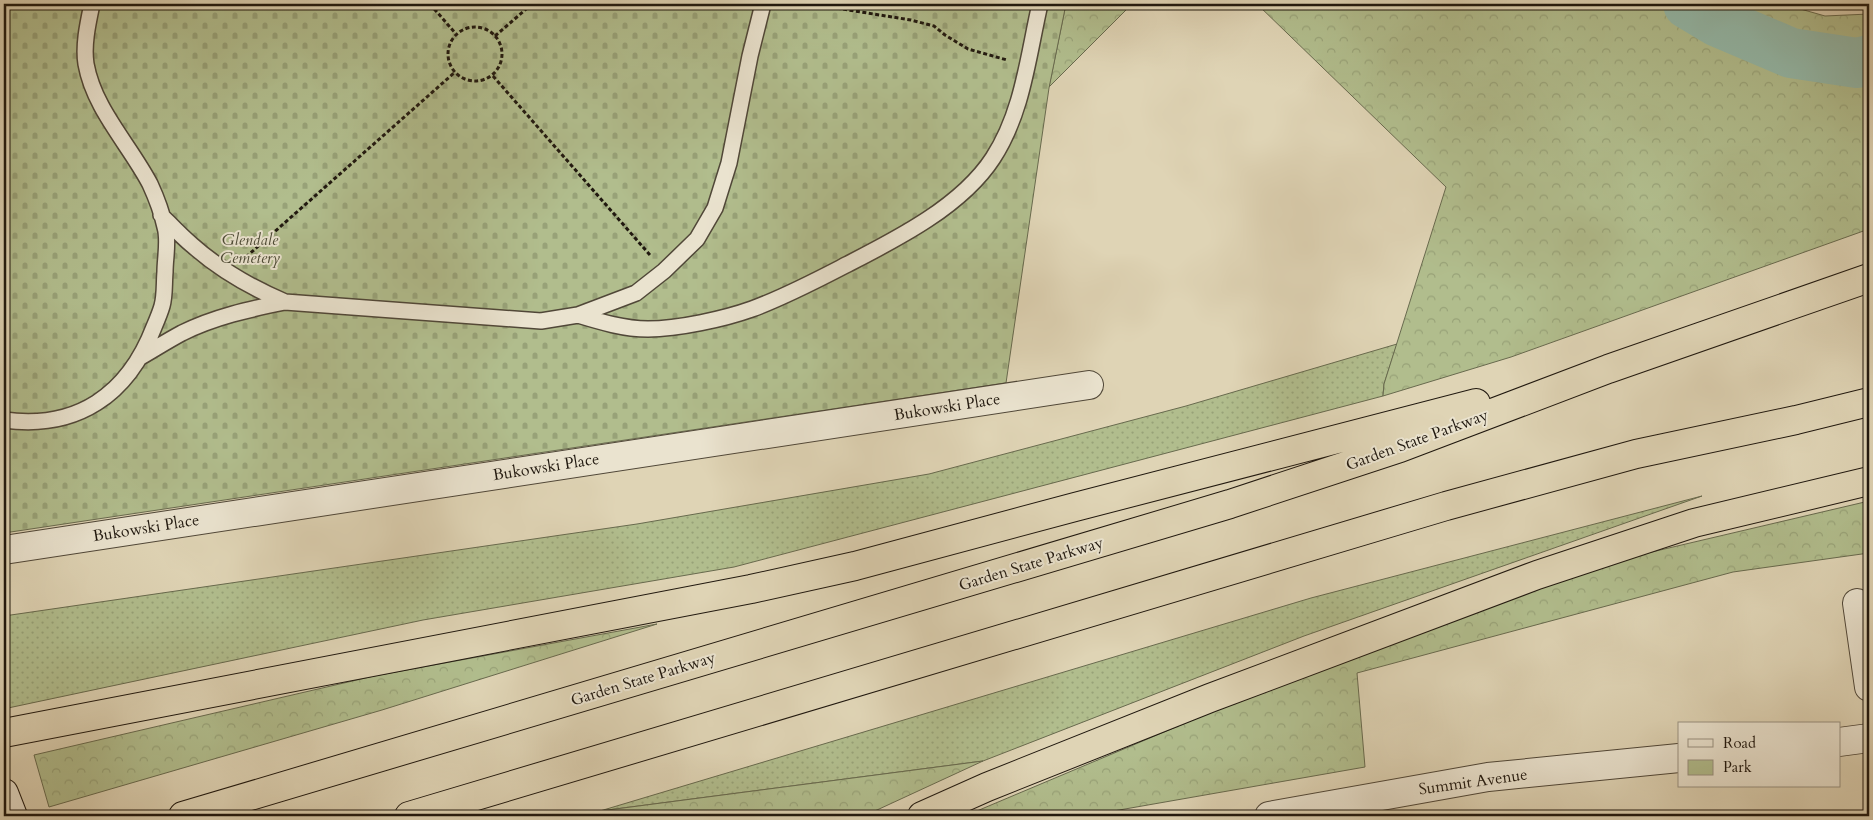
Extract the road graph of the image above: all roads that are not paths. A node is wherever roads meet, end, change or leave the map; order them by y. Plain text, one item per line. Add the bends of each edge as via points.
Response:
1 (92, 4) edge
2 (763, 4) edge
3 (1040, 4) edge
4 (161, 215) junction
5 (1869, 278) edge
6 (285, 302) junction
7 (578, 314) junction
8 (139, 358) junction
9 (1608, 369) junction
10 (1089, 385) dead end
11 (1869, 402) edge
12 (4, 420) edge
13 (1869, 481) edge
14 (4, 550) edge
15 (1858, 603) dead end
16 (1869, 687) edge
17 (4, 733) edge
18 (1869, 738) edge
19 (1840, 742) edge
20 (1678, 758) edge
21 (4, 792) edge
22 (13, 816) edge
23 (183, 816) edge
24 (408, 816) edge
25 (922, 816) edge
26 (1269, 816) edge

1 - 4 lane via 86,29 86,63 96,94 150,185
2 - 7 lane via 729,163 716,208 697,238 636,293
3 - 7 lane via 1017,109 1007,133 992,159 946,206 901,236 751,310 694,324 648,329 610,325
4 - 6 lane via 192,245 228,272
4 - 8 lane via 166,229 163,305
5 - 9 highway, Garden State Parkway
6 - 7 lane via 541,320
6 - 8 lane via 208,322
8 - 12 lane via 110,394 84,411 55,420 26,423
9 - 17 highway via 855,566
9 - 23 highway, Garden State Parkway via 1400,448 1230,504
10 - 14 street, Bukowski Place
11 - 24 highway via 1636,454 1446,506
13 - 25 highway via 1694,523 1537,575 1210,698
15 - 16 street
18 - 19 street
20 - 26 street, Summit Avenue via 1488,778
21 - 22 street

